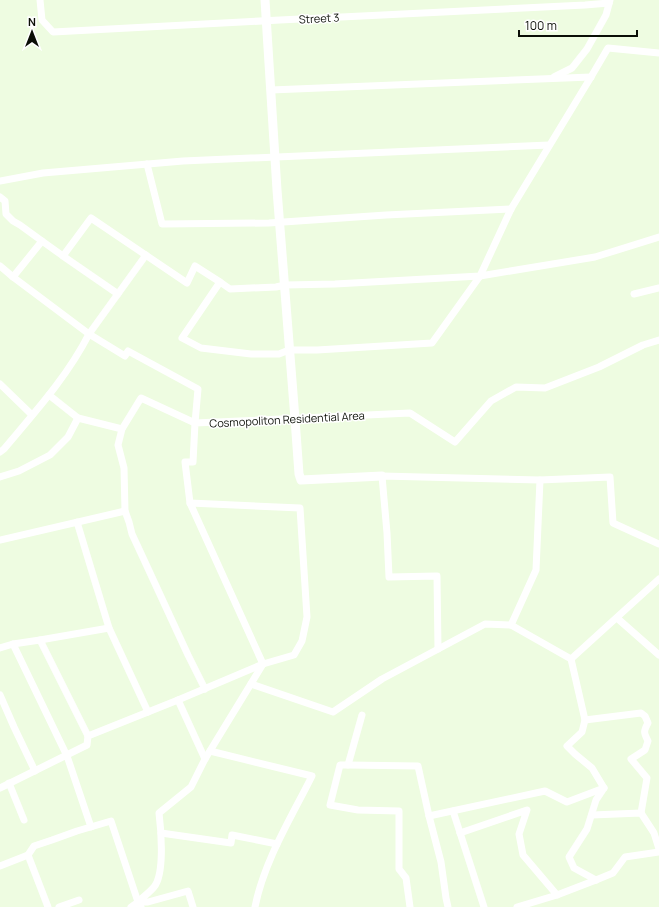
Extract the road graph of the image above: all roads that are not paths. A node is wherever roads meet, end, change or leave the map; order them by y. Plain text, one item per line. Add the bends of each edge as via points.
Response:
1 (40, 0) edge
2 (265, 0) edge
3 (609, 1) edge
4 (266, 21) junction
5 (659, 53) edge
6 (591, 77) junction
7 (552, 78) junction
8 (271, 90) junction
9 (549, 145) junction
10 (275, 157) junction
11 (147, 164) junction
12 (0, 181) edge
13 (0, 197) edge
14 (511, 209) junction
15 (280, 222) junction
16 (659, 237) edge
17 (42, 241) junction
18 (146, 255) junction
19 (63, 256) junction
20 (0, 266) edge
21 (480, 276) junction
22 (13, 277) junction
23 (220, 282) junction
24 (284, 285) junction
25 (659, 288) edge
26 (118, 294) junction
27 (634, 294) dead end
28 (89, 334) junction
29 (659, 340) edge
30 (289, 350) junction
31 (0, 384) edge
32 (49, 395) junction
33 (32, 415) junction
34 (78, 418) junction
35 (295, 419) junction
36 (195, 423) junction
37 (122, 429) junction
38 (0, 452) edge
39 (382, 476) junction
40 (0, 477) edge
41 (540, 480) junction
42 (190, 503) junction
43 (125, 511) junction
44 (77, 522) junction
45 (0, 540) edge
46 (659, 544) edge
47 (659, 579) edge
48 (616, 618) junction
49 (511, 625) junction
50 (109, 628) junction
51 (40, 640) junction
52 (13, 644) junction
53 (0, 648) edge
54 (438, 649) junction
55 (659, 655) edge
56 (571, 659) junction
57 (263, 664) junction
58 (251, 684) junction
59 (205, 689) junction
60 (0, 695) edge
61 (178, 700) junction
62 (148, 712) junction
63 (362, 716) dead end
64 (584, 720) junction
65 (88, 736) junction
66 (210, 751) junction
67 (67, 756) junction
68 (205, 759) junction
69 (348, 765) junction
70 (35, 771) junction
71 (9, 783) junction
72 (0, 788) edge
73 (604, 788) junction
74 (453, 811) junction
75 (641, 813) junction
76 (592, 815) junction
77 (429, 816) junction
78 (24, 820) dead end
79 (91, 827) junction
80 (161, 833) junction
81 (460, 833) junction
82 (277, 844) junction
83 (659, 850) edge
84 (28, 855) junction
85 (0, 866) edge
86 (596, 880) junction
87 (557, 895) junction
88 (79, 900) dead end
89 (140, 904) edge
90 (48, 907) edge
91 (59, 907) edge
92 (131, 907) edge
93 (193, 907) edge
94 (255, 907) edge
95 (410, 907) edge
96 (448, 907) edge
97 (484, 907) edge
98 (517, 907) edge

1 - 4 street, Street 3 via 42,20 53,32
2 - 4 street
3 - 4 street, Street 3 via 585,5
3 - 7 street via 606,15 587,48 572,68
4 - 8 street
5 - 6 street via 608,48
6 - 7 street
6 - 9 street
7 - 8 street
8 - 10 street
9 - 10 street
9 - 14 street
10 - 11 street
10 - 15 street
11 - 12 street via 43,173
11 - 15 street via 162,224
13 - 17 street via 5,202 6,214
14 - 15 street
14 - 21 street
15 - 24 street
16 - 21 street via 595,257
17 - 19 street
17 - 22 street
18 - 19 street via 91,218
18 - 23 street via 187,283 196,266
18 - 26 street
19 - 26 street
20 - 22 street
21 - 24 street
21 - 30 street via 432,343
22 - 28 street
23 - 24 street via 230,290
23 - 30 street via 182,338 201,348 251,354 278,354
24 - 30 street
25 - 27 street
26 - 28 street
28 - 32 street via 81,350
28 - 36 street via 125,356 128,351 198,389
29 - 35 street, Cosmopoliton Residential Area via 545,388 516,387 491,401 454,442 410,414
30 - 35 street
31 - 33 street
32 - 33 street
32 - 34 street
33 - 38 street
34 - 37 street
34 - 40 street via 68,436 50,455 19,471
35 - 36 street, Cosmopoliton Residential Area
35 - 39 street via 301,480
36 - 37 street via 141,398
36 - 42 street, Cosmopoliton Residential Area via 193,462 185,462
37 - 43 street via 118,445 124,468
39 - 41 street
39 - 54 street via 389,577 437,576
41 - 46 street via 610,477 613,523
41 - 49 street via 536,570
42 - 57 street, Cosmopoliton Residential Area
42 - 57 street via 300,508 307,617 302,641 294,655
43 - 44 street
43 - 59 street via 132,534
44 - 45 street
44 - 50 street
47 - 48 street
48 - 55 street
48 - 56 street
49 - 54 street via 485,624
49 - 56 street
50 - 51 street
50 - 62 street
51 - 52 street
51 - 65 street
52 - 53 street
52 - 67 street
54 - 58 street via 382,679 333,712
56 - 64 street
57 - 58 street
57 - 59 street
58 - 66 street
59 - 61 street
60 - 70 street
61 - 62 street
61 - 68 street
62 - 65 street
63 - 69 street
64 - 73 street via 582,732 567,746 592,768
64 - 75 street via 640,713 645,716 648,723 644,734 648,741 645,750 631,759 646,778
65 - 67 street via 87,746
66 - 68 street
66 - 82 street via 312,776
67 - 70 street
67 - 79 street
68 - 80 street via 191,787 159,812
69 - 77 street via 418,766
69 - 95 street via 340,765 330,805 358,810 398,811 399,869 406,878
70 - 71 street
71 - 72 street
71 - 78 street
73 - 74 street via 567,802 545,791
73 - 76 street via 596,800
74 - 77 street
74 - 81 street
75 - 76 street
75 - 83 street via 654,833
76 - 86 street via 587,829 569,857 574,868
77 - 96 street
79 - 84 street via 34,846
79 - 89 street via 111,821
80 - 82 street via 231,843 232,834
80 - 89 street via 160,876
81 - 87 street via 527,810 519,834 523,855
81 - 97 street
82 - 94 street via 258,891
83 - 86 street via 625,857 613,873
84 - 85 street
84 - 90 street
86 - 87 street
87 - 98 street
88 - 91 street
89 - 92 street
89 - 93 street via 188,891

